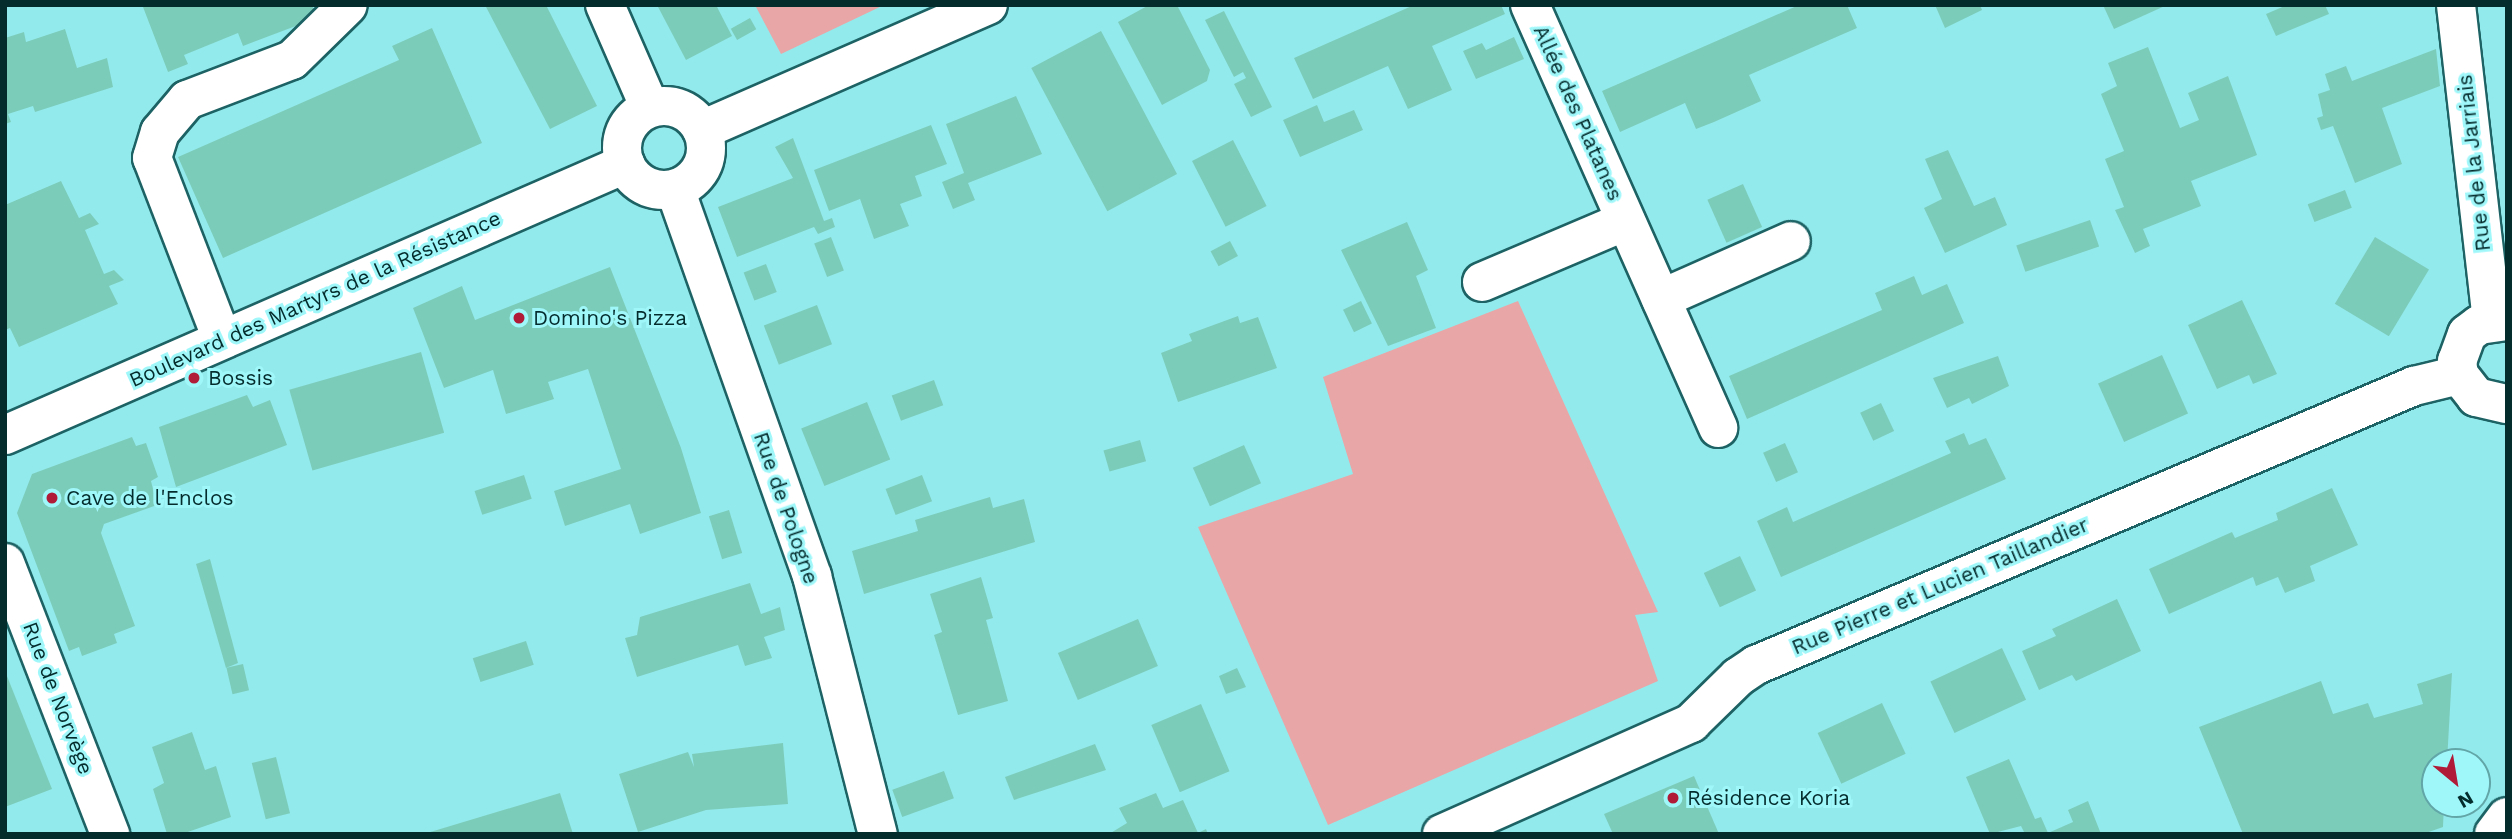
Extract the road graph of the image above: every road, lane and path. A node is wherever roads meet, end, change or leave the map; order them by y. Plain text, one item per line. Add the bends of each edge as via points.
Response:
1 (348, 5) edge
2 (605, 5) edge
3 (988, 5) edge
4 (1530, 5) edge
5 (2456, 5) edge
6 (650, 108) junction
7 (702, 130) junction
8 (625, 164) junction
9 (675, 189) junction
10 (1626, 221) junction
11 (1791, 241) dead end
12 (1482, 282) dead end
13 (1661, 299) junction
14 (2500, 321) edge
15 (222, 339) junction
16 (2459, 375) junction
17 (2506, 408) edge
18 (1718, 428) dead end
19 (5, 435) edge
20 (5, 563) edge
21 (2507, 817) edge
22 (110, 834) edge
23 (878, 834) edge
24 (1443, 834) edge
25 (2494, 834) edge

1 - 15 street via 292,60 187,100 160,132 152,158
2 - 6 street
3 - 7 street
4 - 10 street, Allée des Platanes
5 - 14 street, Rue de la Jarriais
6 - 7 street via 685,112
6 - 8 street via 638,116 623,138
7 - 9 street via 704,159 688,183
8 - 9 street via 640,183
8 - 15 street, Boulevard des Martyrs de la Résistance
9 - 23 street, Rue de Pologne via 812,576
10 - 12 street, Allée des Platanes
10 - 13 street, Allée des Platanes
11 - 13 street
13 - 18 street, Allée des Platanes
14 - 16 street via 2467,334 2457,361
15 - 19 street, Boulevard des Martyrs de la Résistance
16 - 17 street via 2476,397
16 - 24 street, Rue Pierre et Lucien Taillandier via 2414,386 1756,665 1692,723
20 - 22 street, Rue de Norvège
21 - 25 street

